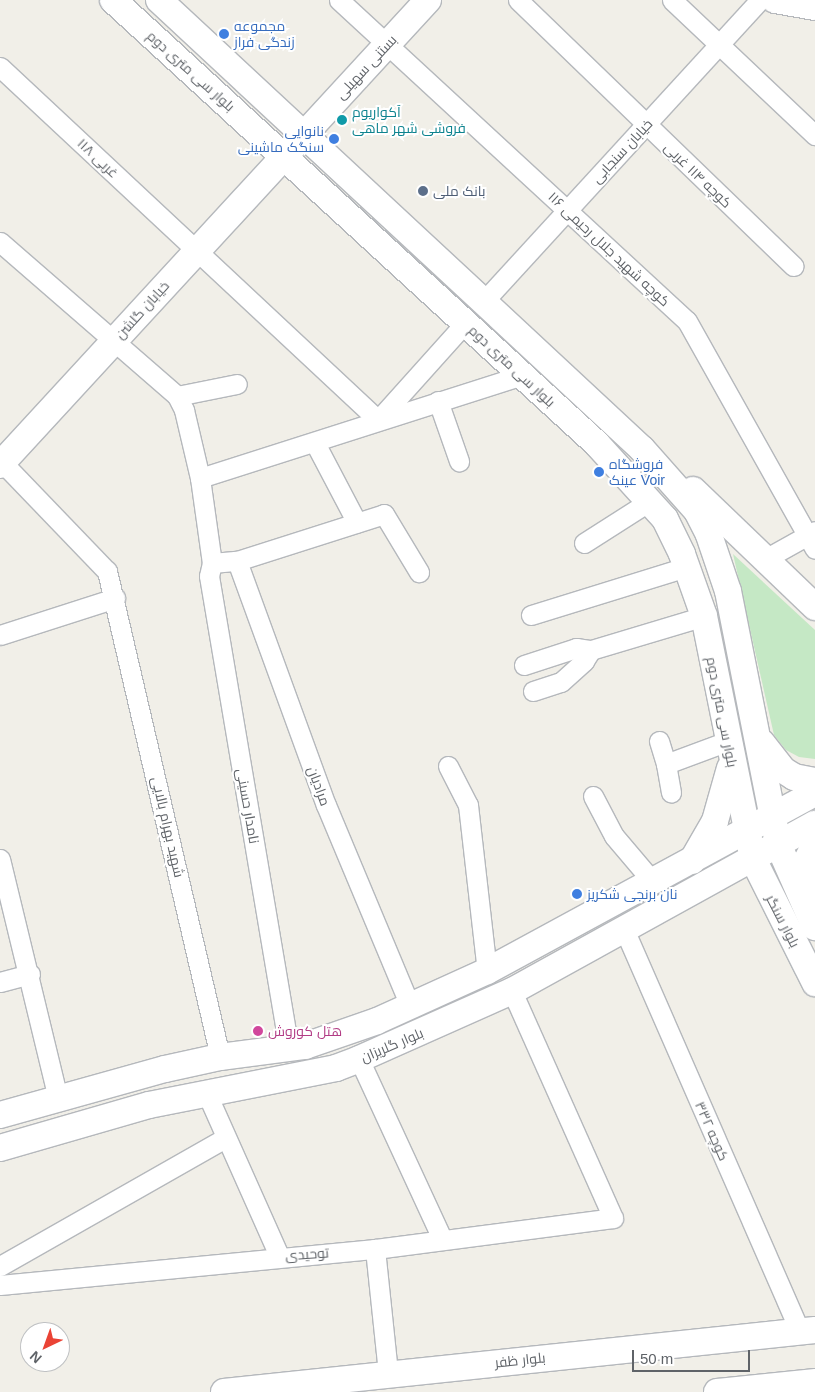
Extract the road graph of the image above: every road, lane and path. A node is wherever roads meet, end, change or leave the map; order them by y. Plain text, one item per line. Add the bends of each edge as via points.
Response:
1 (113, 0) edge
2 (159, 0) edge
3 (339, 0) edge
4 (428, 0) edge
5 (518, 0) edge
6 (672, 0) edge
7 (760, 0) edge
8 (775, 0) edge
9 (815, 7) edge
10 (387, 45) junction
11 (719, 46) junction
12 (0, 67) edge
13 (646, 125) junction
14 (304, 134) junction
15 (815, 134) edge
16 (284, 156) junction
17 (567, 211) junction
18 (0, 242) edge
19 (196, 249) junction
20 (793, 266) dead end
21 (484, 301) junction
22 (465, 323) junction
23 (113, 342) junction
24 (522, 375) junction
25 (237, 384) dead end
26 (177, 396) junction
27 (438, 401) junction
28 (378, 420) junction
29 (315, 443) junction
30 (459, 460) dead end
31 (1, 462) edge
32 (668, 477) junction
33 (200, 478) junction
34 (650, 501) junction
35 (357, 523) junction
36 (812, 539) edge
37 (584, 542) dead end
38 (765, 559) junction
39 (237, 561) junction
40 (212, 563) junction
41 (686, 567) junction
42 (419, 572) dead end
43 (115, 598) junction
44 (815, 608) edge
45 (530, 615) dead end
46 (704, 616) junction
47 (0, 636) edge
48 (591, 650) junction
49 (524, 664) dead end
50 (533, 691) dead end
51 (759, 736) junction
52 (659, 740) dead end
53 (730, 750) junction
54 (666, 764) junction
55 (448, 766) dead end
56 (815, 781) edge
57 (671, 793) dead end
58 (815, 793) edge
59 (592, 796) dead end
60 (773, 816) junction
61 (815, 824) edge
62 (746, 831) junction
63 (778, 844) junction
64 (815, 844) edge
65 (0, 859) edge
66 (753, 859) junction
67 (692, 861) junction
68 (720, 876) junction
69 (653, 882) junction
70 (770, 898) junction
71 (810, 918) edge
72 (624, 929) junction
73 (487, 971) junction
74 (30, 974) junction
75 (0, 982) edge
76 (815, 983) edge
77 (512, 991) junction
78 (410, 1006) junction
79 (289, 1048) junction
80 (220, 1057) junction
81 (359, 1059) junction
82 (207, 1094) junction
83 (58, 1098) junction
84 (0, 1115) edge
85 (224, 1139) junction
86 (0, 1148) edge
87 (442, 1238) junction
88 (375, 1249) junction
89 (279, 1256) junction
90 (0, 1266) edge
91 (0, 1285) edge
92 (808, 1331) edge
93 (388, 1373) junction
94 (815, 1382) edge
95 (316, 1386) edge
96 (224, 1392) edge
97 (717, 1392) edge

1 - 16 main road, بلوار سی متری دوم
2 - 14 main road, بلوار سی متری دوم
3 - 10 street, کوچه شهید جلال رحیمی ۱۱۶
4 - 10 main road, بستنی سهیلی
5 - 13 street, کوچه ۱۱۴ غربی
6 - 11 street
7 - 11 street, خیابان سنجابی
8 - 9 main road
10 - 14 main road, بستنی سهیلی
10 - 17 street, کوچه شهید جلال رحیمی ۱۱۶
11 - 13 street, خیابان سنجابی
11 - 15 street
12 - 19 street, ۱۱۸ غربی
13 - 17 street, خیابان سنجابی
13 - 20 street, کوچه ۱۱۴ غربی
14 - 16 main road, بستنی سهیلی
14 - 21 main road, بلوار سی متری دوم
16 - 19 main road, خیابان گلشن
16 - 22 main road, بلوار سی متری دوم
17 - 21 street, خیابان سنجابی
17 - 36 street, کوچه شهید جلال رحیمی ۱۱۶ via 687,321
18 - 23 street
19 - 23 main road, خیابان گلشن
19 - 28 street, ۱۱۸ غربی
21 - 32 main road, بلوار سی متری دوم
22 - 24 main road, بلوار سی متری دوم
22 - 28 street
23 - 26 street
23 - 31 main road, خیابان گلشن
24 - 27 street
24 - 34 main road, بلوار سی متری دوم via 597,444
25 - 26 street
26 - 33 street, نامدار حسینی via 184,410
27 - 28 street
27 - 30 street
28 - 29 street
29 - 33 street
29 - 35 street
31 - 43 street, شهید بهرام بالایی via 107,571
32 - 38 main road via 687,483
32 - 51 main road, بلوار سی متری دوم via 697,511 720,564 737,627
33 - 40 street, نامدار حسینی
34 - 37 street
34 - 41 main road, بلوار سی متری دوم via 665,519
35 - 39 street
35 - 42 street via 384,514
36 - 38 street
38 - 44 main road
39 - 40 street
39 - 78 street, مرادیان via 326,806
40 - 79 street, نامدار حسینی via 209,576
41 - 45 street
41 - 46 main road, بلوار سی متری دوم
43 - 47 street
43 - 80 street, شهید بهرام بالایی
46 - 48 street
46 - 53 main road, بلوار سی متری دوم
48 - 49 street via 576,648
48 - 50 street via 561,682
51 - 56 main road via 767,753 783,770 794,777
51 - 60 main road, بلوار سی متری دوم
52 - 54 street
53 - 54 street
53 - 62 main road, بلوار سی متری دوم
53 - 67 main road via 715,821
54 - 57 street
55 - 73 street via 468,805
58 - 60 main road, بلوار گلریزان
59 - 69 street via 614,836
60 - 62 main road, بلوار گلریزان
60 - 63 main road, بلوار سنگر
61 - 63 main road, بلوار گلریزان
62 - 66 main road, بلوار سی متری دوم
62 - 67 main road, بلوار گلریزان
63 - 66 main road, بلوار گلریزان
63 - 71 main road, بلوار سنگر
64 - 71 main road via 807,860 804,879
65 - 74 street
66 - 68 main road, بلوار گلریزان
66 - 70 main road, بلوار سنگر
67 - 69 main road, بلوار گلریزان
68 - 70 main road
68 - 72 main road, بلوار گلریزان
69 - 73 main road, بلوار گلریزان
70 - 76 main road, بلوار سنگر
72 - 77 main road, بلوار گلریزان
72 - 92 street, کوچه ۳۳۲
73 - 78 main road, بلوار گلریزان
74 - 75 street
74 - 83 street
77 - 81 main road, بلوار گلریزان
77 - 87 street, توحیدی via 613,1218
78 - 79 main road, بلوار گلریزان via 321,1042
79 - 80 main road, بلوار گلریزان
80 - 83 main road, بلوار گلریزان
81 - 82 main road, بلوار گلریزان via 336,1068
81 - 87 street
82 - 85 street
82 - 86 main road, بلوار گلریزان via 149,1105
83 - 84 main road, بلوار گلریزان
85 - 89 street
85 - 90 street
87 - 88 street, توحیدی
88 - 89 street, توحیدی
88 - 93 street
89 - 91 street, توحیدی
92 - 93 main road, بلوار ظفر
93 - 95 main road, بلوار ظفر
94 - 97 main road
95 - 96 main road, بلوار ظفر

